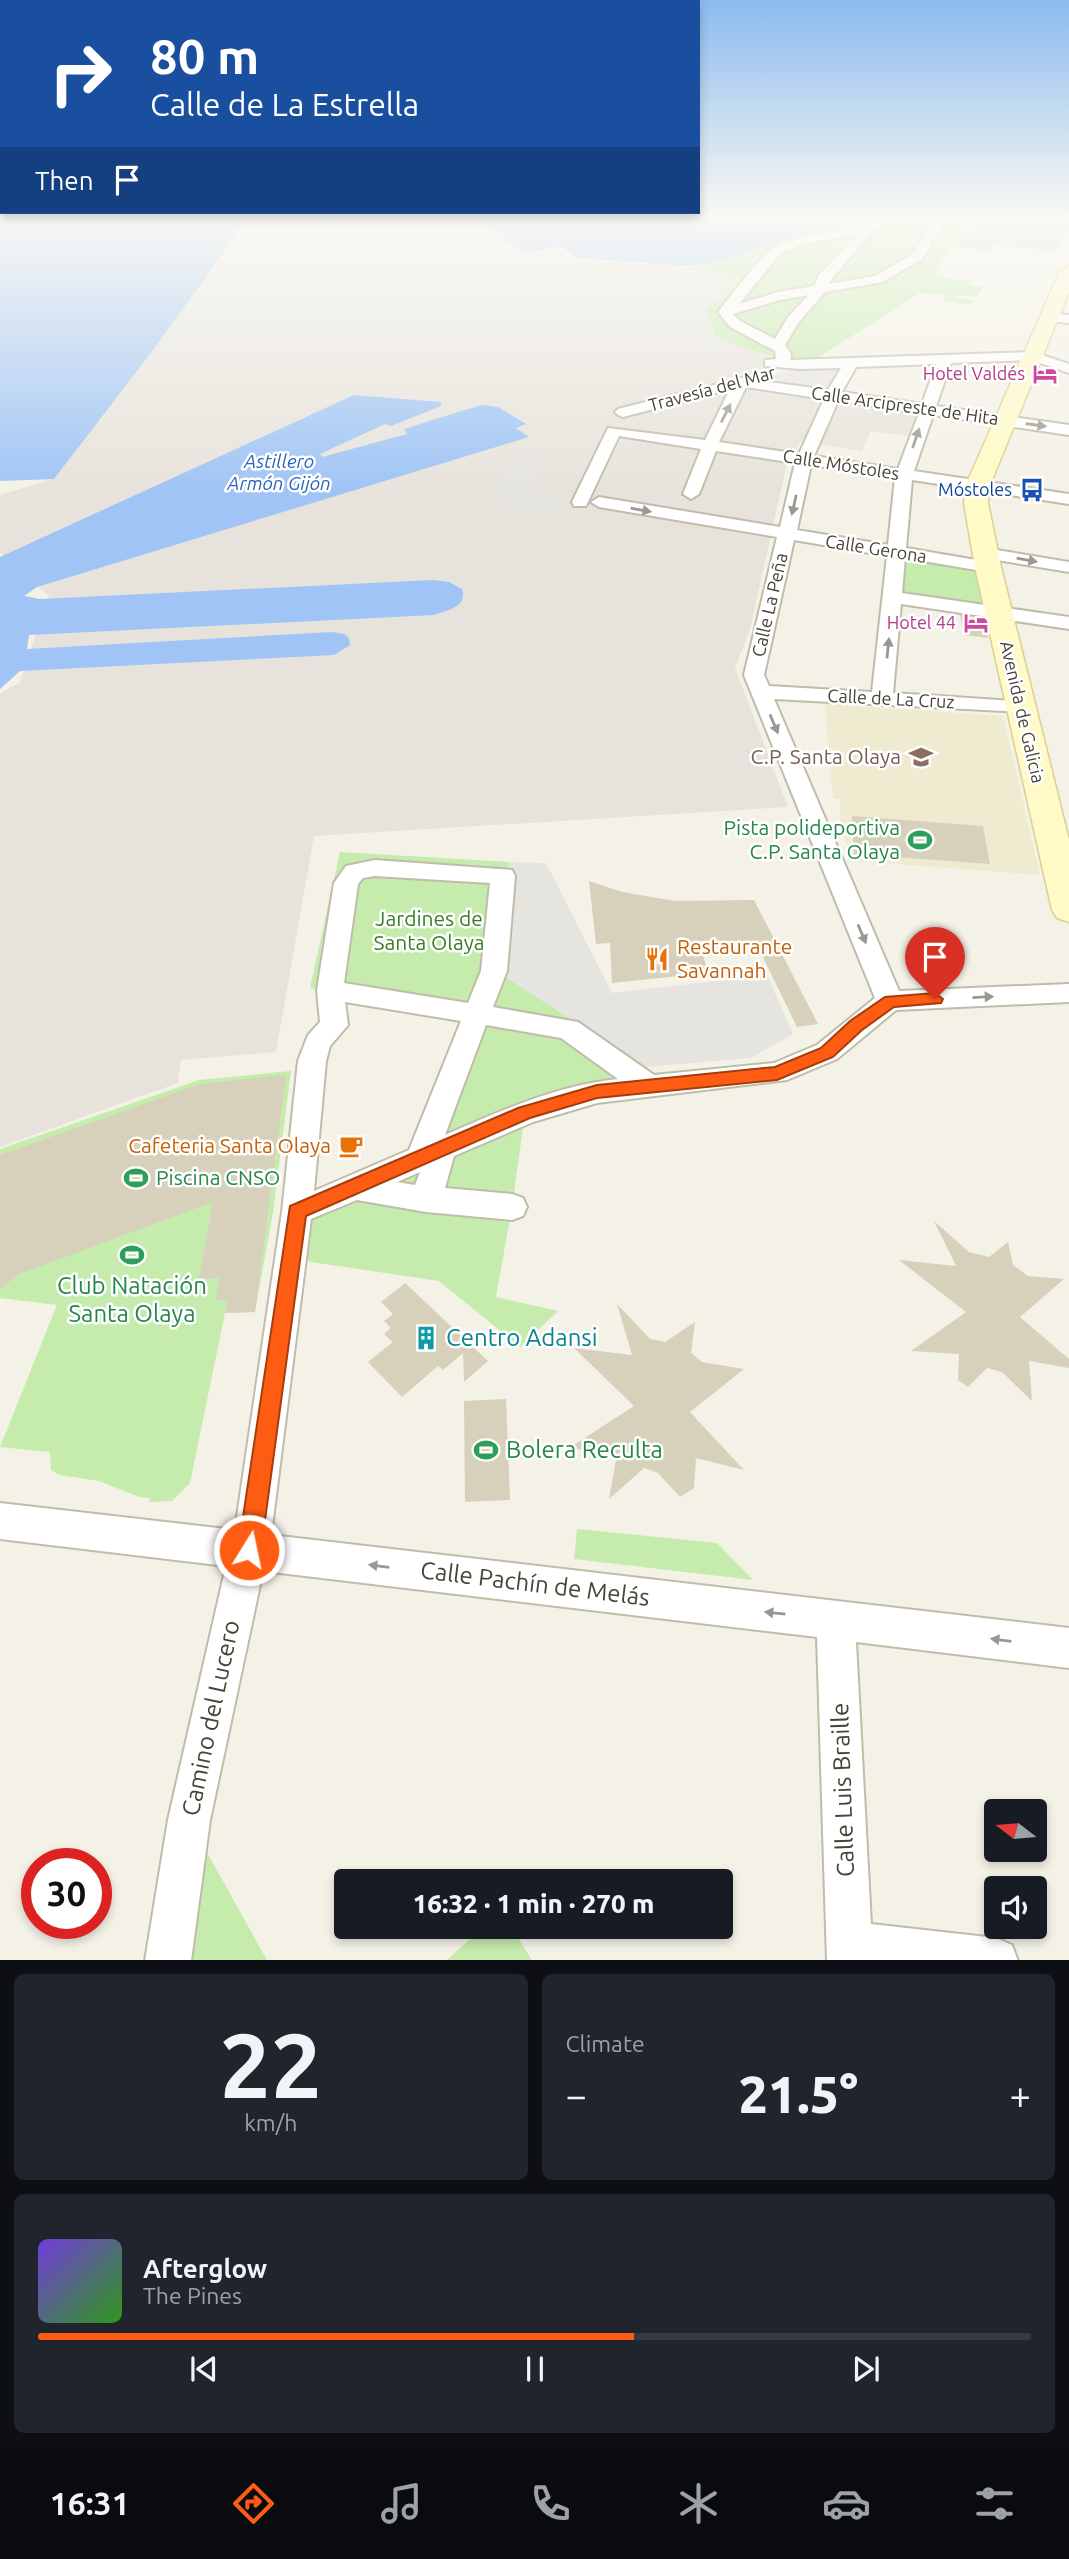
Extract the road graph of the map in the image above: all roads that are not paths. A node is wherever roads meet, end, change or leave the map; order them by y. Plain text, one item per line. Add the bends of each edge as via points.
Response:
1 (727, 309) edge
2 (733, 309) edge
3 (801, 309) edge
4 (725, 312) junction
5 (1059, 318) edge
6 (778, 345) junction
7 (1033, 356) junction
8 (946, 360) junction
9 (851, 363) junction
10 (801, 365) junction
11 (1069, 369) edge
12 (741, 382) junction
13 (833, 395) junction
14 (926, 409) junction
15 (623, 411) dead end
16 (994, 419) junction
17 (1069, 430) edge
18 (710, 444) junction
19 (804, 460) junction
20 (904, 475) junction
21 (978, 485) junction
22 (691, 494) dead end
23 (1069, 499) edge
24 (580, 502) dead end
25 (599, 502) dead end
26 (787, 535) junction
27 (896, 553) junction
28 (986, 560) junction
29 (1069, 567) edge
30 (893, 597) junction
31 (998, 611) junction
32 (1069, 623) edge
33 (761, 692) junction
34 (882, 699) junction
35 (1021, 706) junction
36 (1069, 910) edge
37 (330, 990) junction
38 (1069, 993) edge
39 (890, 1001) junction
40 (479, 1014) junction
41 (334, 1026) joint
42 (649, 1087) junction
43 (432, 1153) junction
44 (355, 1186) junction
45 (426, 1199) junction
46 (512, 1207) dead end
47 (297, 1212) junction
48 (0, 1521) edge
49 (249, 1550) junction
50 (836, 1620) junction
51 (1069, 1648) edge
52 (850, 1952) edge
53 (168, 1960) edge
54 (980, 1960) edge

1 - 4 street
2 - 4 street
3 - 6 street
4 - 6 street via 735,324
5 - 7 street, Avenida de Galicia
6 - 10 street, Travesía del Mar via 784,354 776,363
7 - 8 street, Travesía del Mar
7 - 11 street
7 - 16 street, Avenida de Galicia
8 - 9 street, Travesía del Mar
8 - 14 street
9 - 10 street, Travesía del Mar
9 - 13 street, Calle La Peña
10 - 12 street, Travesía del Mar
12 - 13 street, Calle Arcipreste de Hita
12 - 15 street, Travesía del Mar
18 -> 12 street
13 - 14 street, Calle Arcipreste de Hita
13 - 19 street, Calle La Peña
14 - 16 street, Calle Arcipreste de Hita
20 -> 14 street
16 -> 17 street, Calle Arcipreste de Hita
16 - 21 street, Avenida de Galicia
18 - 19 street, Calle Móstoles
18 - 22 street
18 - 24 street, Calle Móstoles via 614,431
19 - 20 street, Calle Móstoles
19 -> 26 street, Calle La Peña
20 - 21 street, Calle Móstoles
20 - 27 street
21 - 23 street, Calle Móstoles
21 - 28 street, Avenida de Galicia via 977,514
25 -> 26 street, Calle Gerona
26 - 27 street, Calle Gerona
26 - 33 street, Calle La Peña via 754,676
27 - 28 street, Calle Gerona
27 - 30 street
28 -> 29 street
28 - 31 street, Avenida de Galicia
30 - 31 street
34 -> 30 street
31 - 32 street
31 - 35 street, Avenida de Galicia
33 - 34 street, Calle de La Cruz
33 -> 39 street, Calle La Peña
34 - 35 street, Calle de La Cruz
35 - 36 street, Avenida de Galicia
37 - 40 street
37 - 40 street via 346,883 355,872 375,868 503,876 494,971
37 - 41 street
39 -> 38 street
39 - 42 street via 827,1052 777,1073
40 - 42 street via 568,1029
40 - 43 street
41 - 47 street, Camino del Lucero via 318,1042 312,1061
42 - 43 street via 597,1092 525,1113
43 - 44 street
43 - 45 street
44 - 45 street
44 - 47 street
45 - 46 street
47 - 49 street, Camino del Lucero
48 - 49 street, Calle Pachín de Melás
50 -> 49 street, Calle Pachín de Melás
49 - 53 street, Camino del Lucero via 189,1820
51 -> 50 street, Calle Pachín de Melás
50 - 52 street, Calle Luis Braille
52 - 54 street

